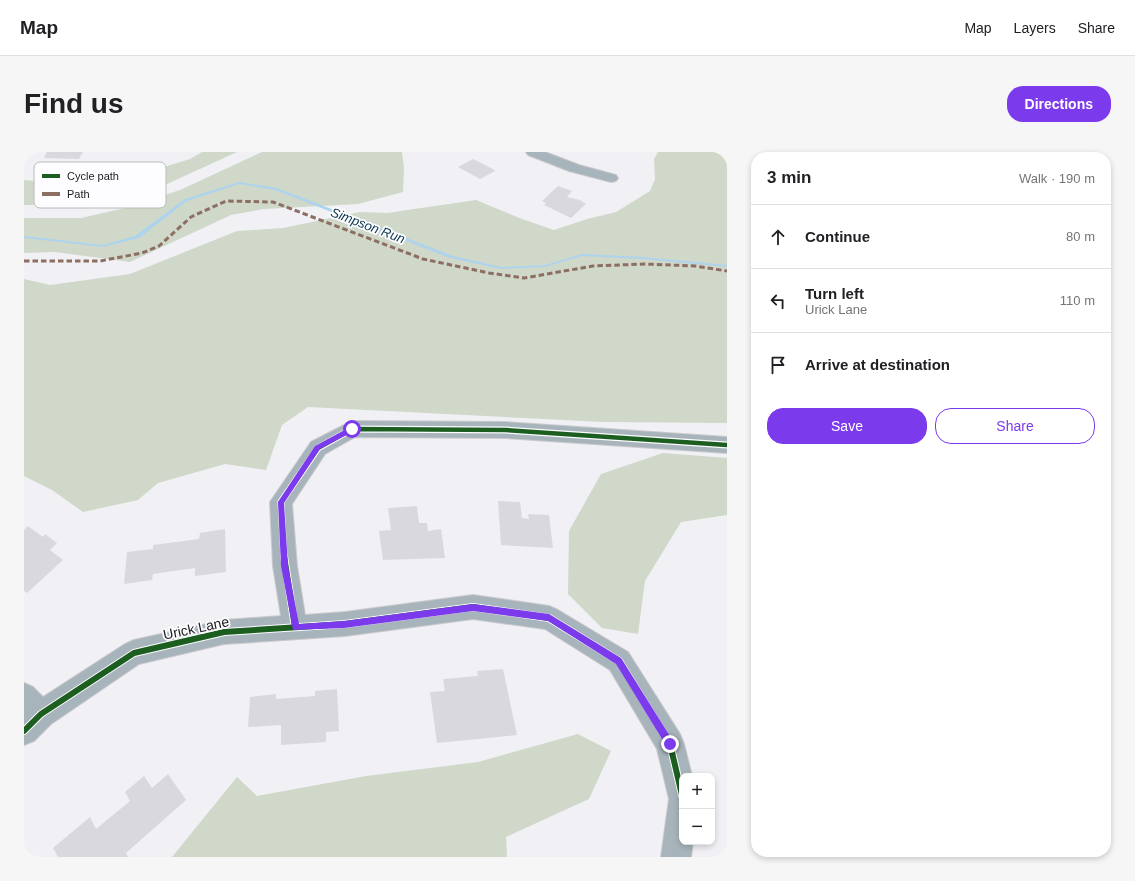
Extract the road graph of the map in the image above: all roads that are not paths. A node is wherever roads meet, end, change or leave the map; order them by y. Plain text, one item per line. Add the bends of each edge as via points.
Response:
1 (533, 152) edge
2 (611, 178) dead end
3 (727, 445) edge
4 (296, 627) junction
5 (30, 714) edge
6 (679, 782) edge
7 (681, 809) edge
8 (676, 857) edge

1 - 2 street via 574,168
3 - 4 street via 506,430 352,429 318,448 281,502 285,566
4 - 5 street, Urick Lane via 224,632 134,653
4 - 6 street, Urick Lane via 344,624 473,607 549,618 619,661 670,744
7 - 8 street

